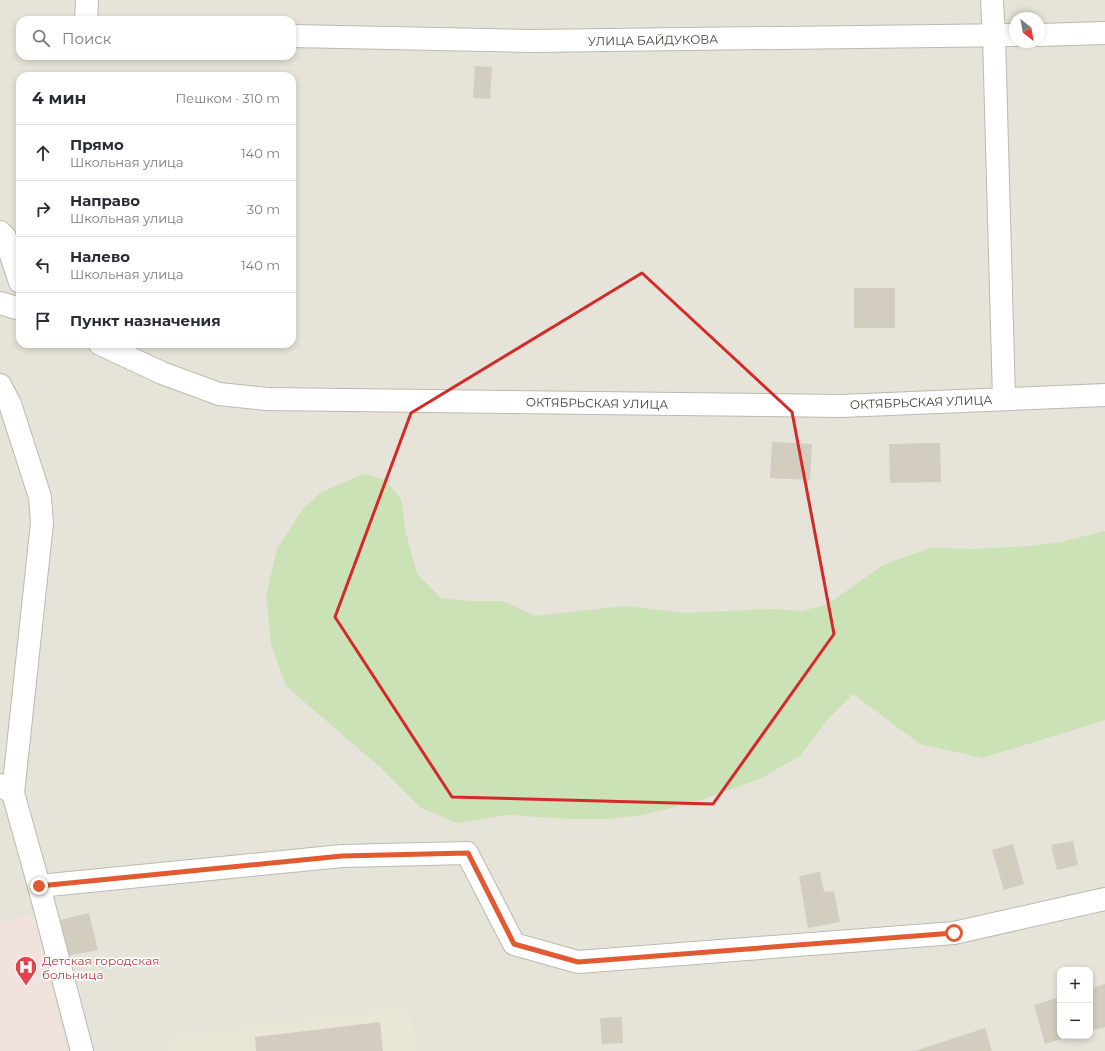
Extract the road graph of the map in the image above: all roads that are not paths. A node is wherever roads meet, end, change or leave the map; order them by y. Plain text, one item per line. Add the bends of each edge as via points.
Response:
1 (87, 0) edge
2 (992, 0) edge
3 (86, 16) edge
4 (1105, 33) edge
5 (1005, 35) edge
6 (1045, 35) edge
7 (296, 36) edge
8 (0, 232) edge
9 (16, 270) edge
10 (0, 303) edge
11 (16, 308) edge
12 (109, 348) edge
13 (0, 385) edge
14 (1105, 395) edge
15 (1004, 399) junction
16 (6, 789) edge
17 (39, 886) junction
18 (1105, 899) edge
19 (82, 1051) edge

1 - 3 street
2 - 5 street
4 - 6 street
5 - 7 street, УЛИЦА БАЙДУКОВА via 531,41
5 - 15 street
8 - 9 street via 5,237
10 - 11 street
12 - 15 street, ОКТЯБРЬСКАЯ УЛИЦА via 162,373 220,394 266,399 841,406
13 - 16 street via 10,404 40,498 42,523
14 - 15 street, ОКТЯБРЬСКАЯ УЛИЦА
16 - 17 street
17 - 18 street via 342,856 468,853 514,944 578,962 954,933
17 - 19 street

